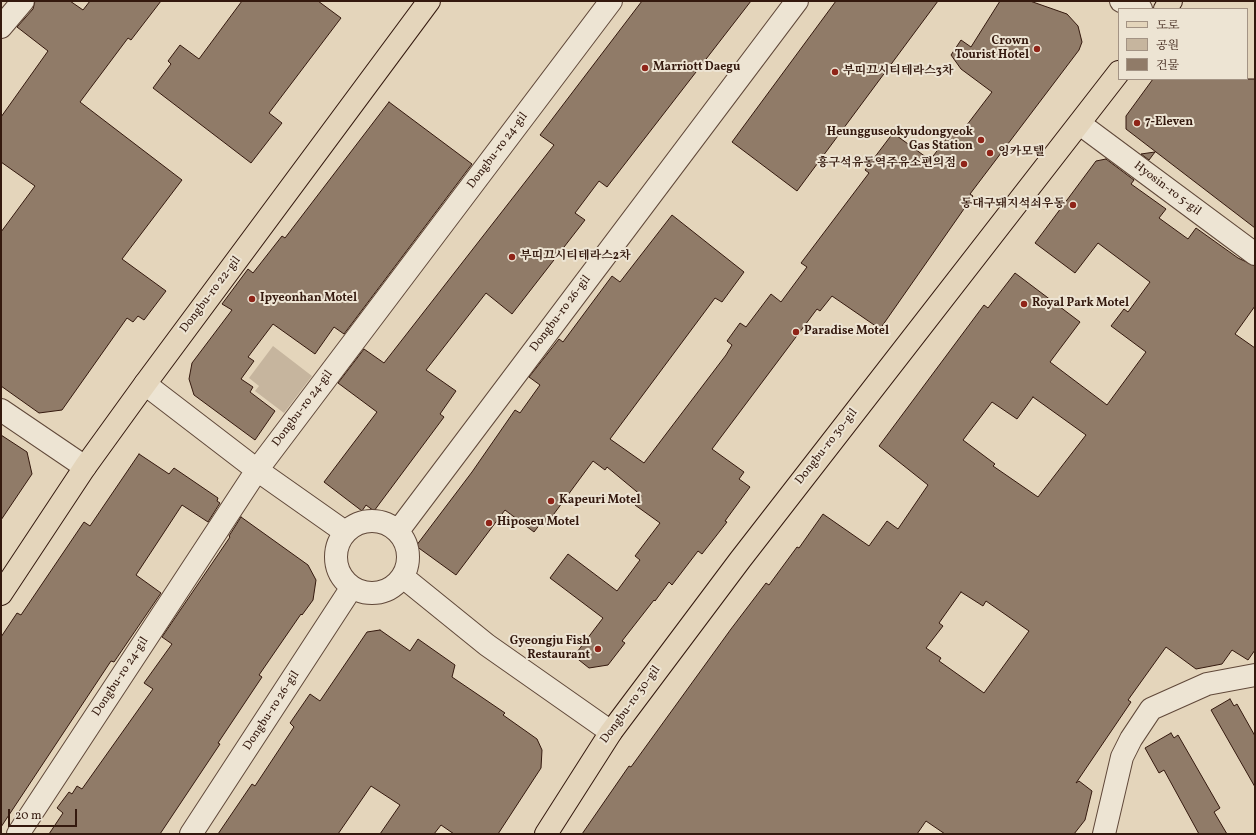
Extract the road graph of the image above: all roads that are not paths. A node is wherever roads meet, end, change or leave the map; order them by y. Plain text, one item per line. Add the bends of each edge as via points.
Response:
1 (23, 1) edge
2 (429, 1) edge
3 (610, 1) edge
4 (797, 1) edge
5 (1122, 1) edge
6 (1139, 8) edge
7 (1, 27) edge
8 (1118, 73) edge
9 (1080, 124) junction
10 (1255, 254) edge
11 (145, 384) junction
12 (1, 410) edge
13 (86, 468) junction
14 (256, 470) junction
15 (398, 531) junction
16 (345, 532) junction
17 (403, 576) junction
18 (352, 587) junction
19 (1, 594) edge
20 (1255, 676) edge
21 (611, 732) junction
22 (548, 833) edge
23 (18, 834) edge
24 (191, 834) edge
25 (1104, 834) edge

1 - 7 street
2 - 11 main road, Dongbu-ro 22-gil
3 - 14 street, Dongbu-ro 24-gil
4 - 15 street, Dongbu-ro 26-gil
5 - 6 street
8 - 9 main road, Dongbu-ro 30-gil
9 - 10 street, Hyosin-ro 5-gil
9 - 21 main road, Dongbu-ro 30-gil via 740,560
11 - 13 main road, Dongbu-ro 22-gil
11 - 14 street
12 - 13 street
13 - 19 main road, Dongbu-ro 22-gil
14 - 16 street
14 - 23 street, Dongbu-ro 24-gil
15 - 16 street via 388,524 371,521 354,525
15 - 17 street via 405,540 409,552 408,565
16 - 18 street via 339,541 336,563 340,573
17 - 18 street via 396,585 386,591 365,593
17 - 21 street via 487,645
18 - 24 street, Dongbu-ro 26-gil
20 - 25 street via 1207,684 1151,709 1122,757
21 - 22 main road, Dongbu-ro 30-gil

